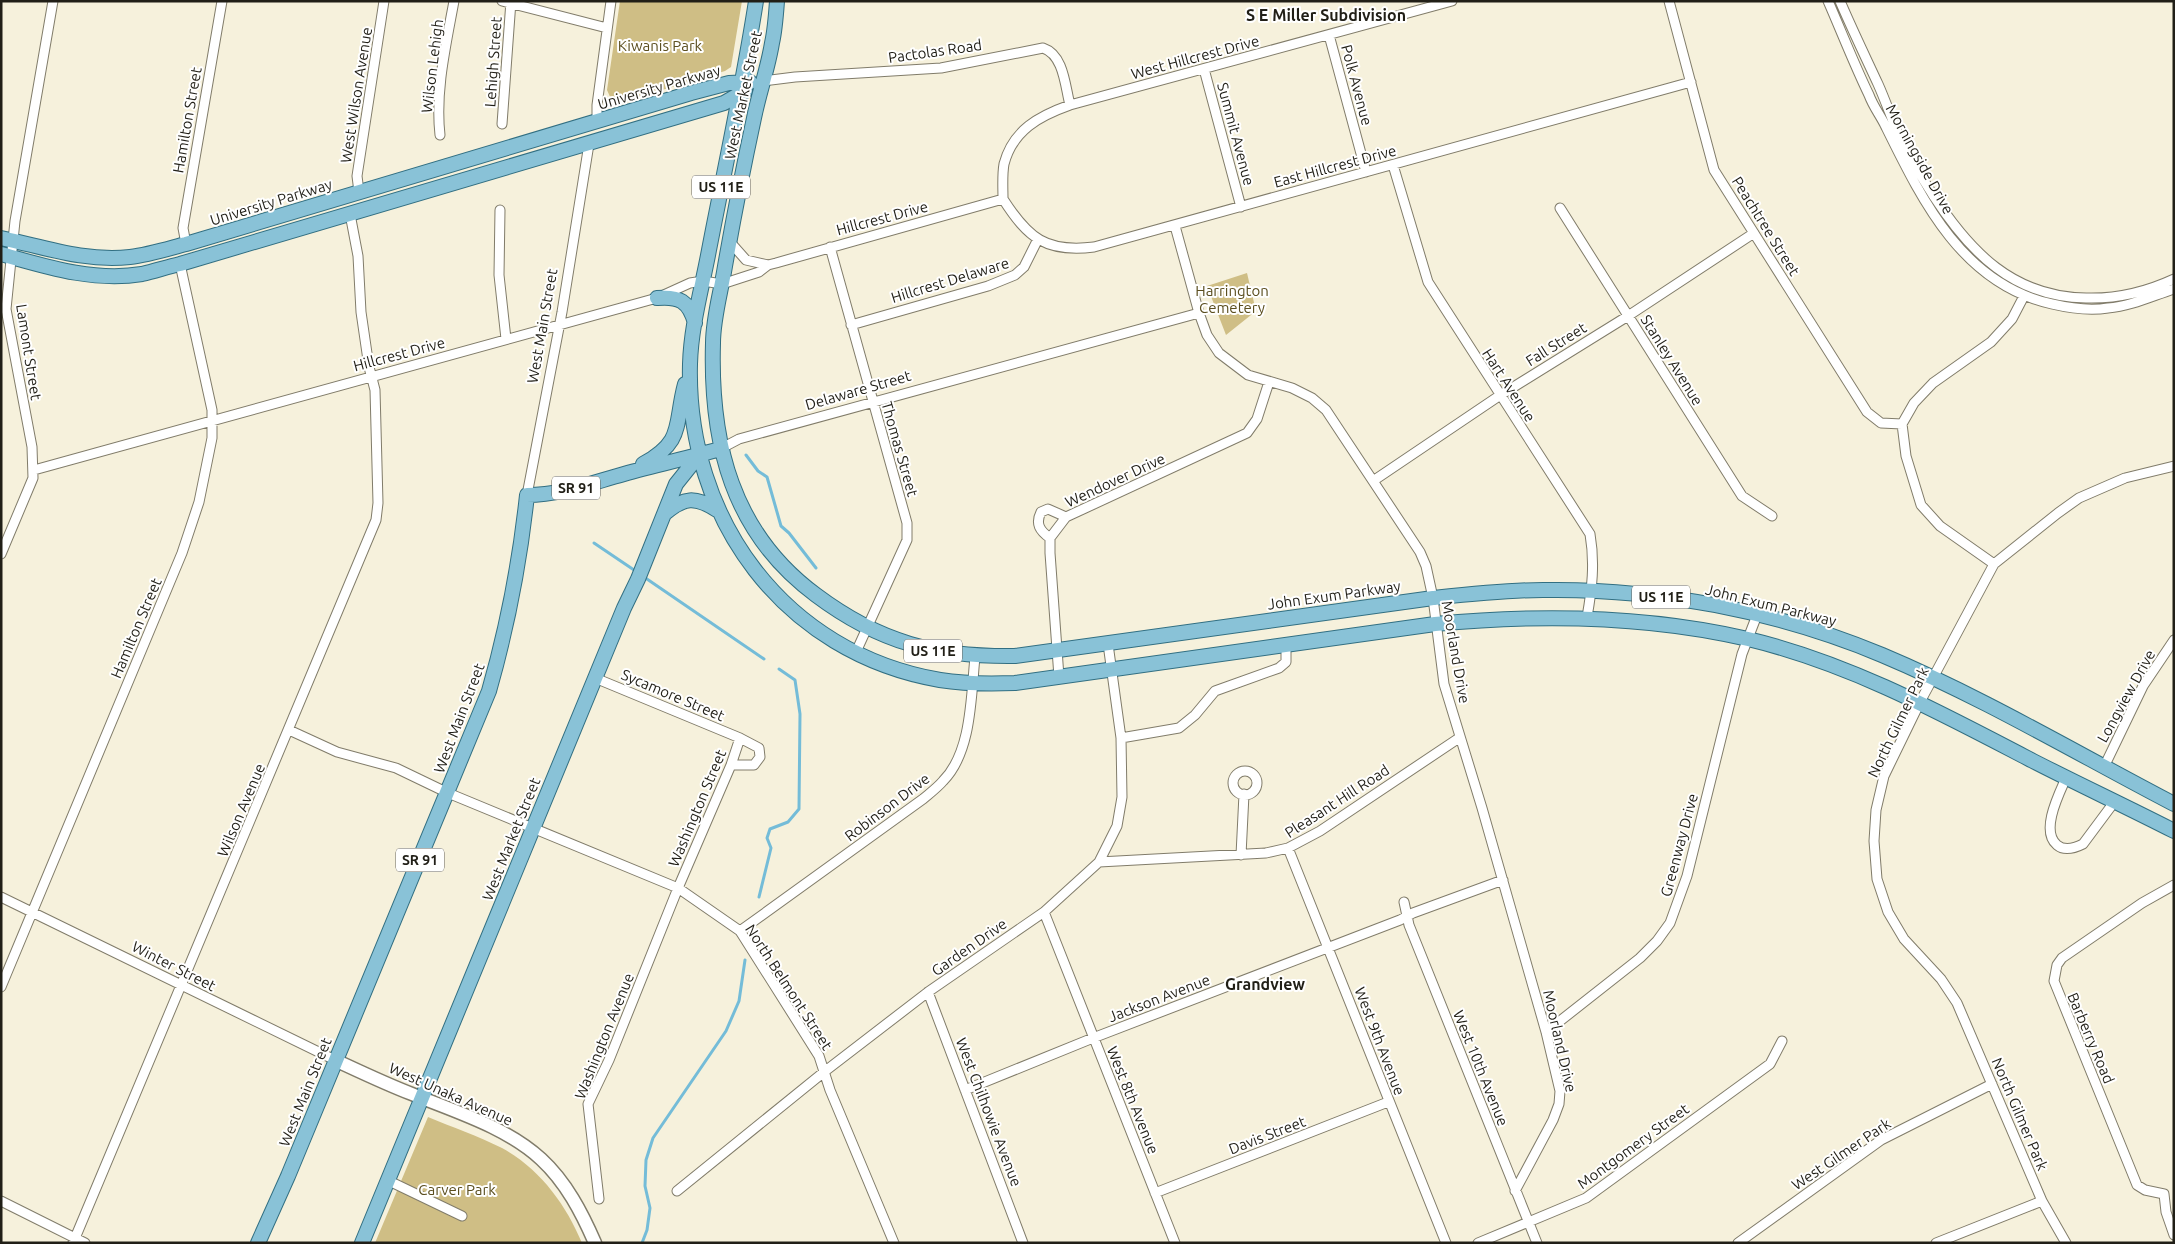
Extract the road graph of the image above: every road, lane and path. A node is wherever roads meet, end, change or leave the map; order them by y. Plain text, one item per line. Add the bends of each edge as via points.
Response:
1 (53, 1) edge
2 (222, 1) edge
3 (384, 1) edge
4 (454, 1) edge
5 (610, 1) edge
6 (756, 1) edge
7 (778, 1) edge
8 (1452, 1) edge
9 (1669, 1) edge
10 (1828, 1) edge
11 (1840, 1) edge
12 (508, 2) edge
13 (607, 28) junction
14 (1329, 35) junction
15 (1204, 69) junction
16 (763, 81) junction
17 (1691, 82) junction
18 (742, 88) junction
19 (1070, 105) junction
20 (597, 121) junction
21 (502, 124) dead end
22 (440, 135) dead end
23 (589, 144) junction
24 (1393, 165) junction
25 (1366, 172) junction
26 (359, 192) junction
27 (1003, 199) junction
28 (1241, 207) junction
29 (1560, 208) dead end
30 (500, 210) dead end
31 (350, 214) junction
32 (1175, 226) junction
33 (1754, 233) junction
34 (7, 239) edge
35 (1038, 239) junction
36 (730, 242) junction
37 (186, 244) junction
38 (830, 247) junction
39 (6, 256) edge
40 (180, 264) junction
41 (768, 265) junction
42 (2174, 279) edge
43 (703, 281) junction
44 (722, 284) junction
45 (2174, 289) edge
46 (2024, 296) junction
47 (657, 298) junction
48 (1199, 313) junction
49 (1628, 316) junction
50 (559, 324) junction
51 (695, 324) junction
52 (851, 325) junction
53 (506, 339) junction
54 (690, 364) junction
55 (372, 376) junction
56 (1269, 382) junction
57 (1499, 396) junction
58 (873, 402) junction
59 (212, 421) junction
60 (1902, 424) junction
61 (720, 449) junction
62 (700, 454) junction
63 (660, 464) junction
64 (2174, 466) edge
65 (34, 470) junction
66 (624, 474) junction
67 (1373, 481) junction
68 (676, 484) junction
69 (527, 495) junction
70 (717, 510) junction
71 (663, 515) junction
72 (1772, 516) dead end
73 (1066, 517) junction
74 (1050, 538) junction
75 (1, 554) edge
76 (1994, 564) junction
77 (1592, 592) junction
78 (1433, 598) junction
79 (1757, 615) junction
80 (1588, 618) junction
81 (1435, 624) junction
82 (868, 628) junction
83 (1748, 639) junction
84 (2174, 640) edge
85 (1108, 644) junction
86 (1286, 645) junction
87 (1056, 651) junction
88 (856, 652) junction
89 (975, 657) junction
90 (1110, 670) junction
91 (595, 678) junction
92 (1059, 678) junction
93 (1933, 679) junction
94 (972, 684) junction
95 (1920, 702) junction
96 (289, 730) junction
97 (740, 738) junction
98 (1121, 738) junction
99 (1459, 738) junction
100 (732, 765) junction
101 (2104, 767) junction
102 (2066, 778) junction
103 (448, 793) junction
104 (1244, 794) dead end
105 (2115, 801) junction
106 (2174, 804) edge
107 (533, 827) junction
108 (2174, 830) edge
109 (1288, 848) junction
110 (1241, 855) junction
111 (1099, 862) junction
112 (1503, 880) junction
113 (2174, 886) edge
114 (678, 888) junction
115 (1, 897) edge
116 (1404, 902) dead end
117 (32, 912) junction
118 (1044, 912) junction
119 (1407, 916) junction
120 (740, 931) junction
121 (1329, 946) junction
122 (182, 986) junction
123 (1, 987) edge
124 (928, 992) junction
125 (1546, 1032) junction
126 (1093, 1038) junction
127 (1782, 1041) dead end
128 (335, 1060) junction
129 (824, 1072) junction
130 (1992, 1084) junction
131 (965, 1090) junction
132 (421, 1097) junction
133 (1388, 1102) junction
134 (387, 1180) junction
135 (677, 1191) dead end
136 (1515, 1191) junction
137 (1155, 1193) junction
138 (599, 1200) dead end
139 (1, 1201) edge
140 (2042, 1201) junction
141 (462, 1216) dead end
142 (1528, 1223) junction
143 (2174, 1235) edge
144 (74, 1240) edge
145 (85, 1243) edge
146 (258, 1243) edge
147 (362, 1243) edge
148 (594, 1243) edge
149 (894, 1243) edge
150 (1023, 1243) edge
151 (1175, 1243) edge
152 (1446, 1243) edge
153 (1478, 1243) edge
154 (1537, 1243) edge
155 (1738, 1243) edge
156 (1936, 1243) edge
157 (2066, 1243) edge

1 - 34 street, Lamont Street
2 - 37 street, Hamilton Street via 183,228
3 - 26 street, West Wilson Avenue via 358,176
4 - 22 street, Wilson Lehigh via 444,56 438,118
5 - 13 street
6 - 18 main road, West Market Street / US 11E
7 - 16 main road, West Market Street / US 11E
8 - 14 street, West Hillcrest Drive
9 - 17 street, Peachtree Street
10 - 46 street, Morningside Drive via 1870,97 1937,220 1978,267
11 - 42 street, Morningside Drive via 1917,171 1963,237 1984,258 2005,274 2030,286 2075,298 2125,295
12 - 13 street
12 - 21 street, Lehigh Street
13 - 20 street
14 - 15 street, West Hillcrest Drive
14 - 25 street, Polk Avenue
15 - 19 street, West Hillcrest Drive
15 - 28 street, Summit Avenue
16 - 18 main road, University Parkway
16 - 19 street, Pactolas Road via 941,68 1042,48 1053,53 1058,61
16 - 36 main road, West Market Street / US 11E
17 - 24 street, East Hillcrest Drive
17 - 33 street, Peachtree Street via 1714,170
18 - 20 main road, University Parkway via 729,83
18 - 23 main road, University Parkway via 724,103
18 - 43 main road, West Market Street / US 11E
19 - 27 street, West Hillcrest Drive via 1043,115 1024,129 1011,145 1004,166
20 - 26 main road, University Parkway
23 - 31 main road, University Parkway
23 - 50 street, West Main Street
24 - 25 street, East Hillcrest Drive
24 - 57 street, Hart Avenue via 1428,282
25 - 28 street, East Hillcrest Drive
26 - 37 main road, University Parkway
27 - 35 street, East Hillcrest Drive via 1015,218
27 - 38 street, Hillcrest Drive
28 - 32 street, East Hillcrest Drive
29 - 49 street, Stanley Avenue
30 - 53 street via 498,275
31 - 40 main road, University Parkway
31 - 55 street
32 - 35 street, East Hillcrest Drive via 1072,250
32 - 48 street, Moorland Drive
33 - 49 street, Fall Street
33 - 60 street, Peachtree Street via 1867,412 1881,423
34 - 37 main road, University Parkway via 58,252 103,258 140,256
34 - 39 street, Lamont Street
35 - 52 street, Hillcrest Delaware via 1024,267 1014,275 988,286
36 - 41 street via 746,260
36 - 44 main road, West Market Street / US 11E
38 - 41 street, Hillcrest Drive
38 - 52 street, Thomas Street
39 - 40 main road, University Parkway via 93,276 141,274
39 - 65 street, Lamont Street via 6,310
40 - 59 street, Hamilton Street
41 - 44 street, Hillcrest Drive via 759,272
43 - 44 street, Hillcrest Drive
43 - 47 street, Hillcrest Drive via 690,283
43 - 51 main road, West Market Street / US 11E
44 - 61 main road, John Exum Parkway / US 11E via 712,341
45 - 46 street, Morningside Drive via 2107,309 2068,307
46 - 60 street via 2012,319 1991,342 1933,383 1914,403
47 - 50 street, Hillcrest Drive
47 - 51 main road via 672,296 681,300 692,311
48 - 56 street, Moorland Drive via 1207,335 1219,353 1248,375
48 - 58 street, Delaware Street
49 - 57 street, Fall Street
49 - 72 street, Stanley Avenue via 1742,496
50 - 53 street, Hillcrest Drive
50 - 69 street, West Main Street
51 - 54 main road, US 11E
52 - 58 street, Thomas Street
53 - 55 street, Hillcrest Drive
54 - 62 main road, US 11E via 691,402
54 - 66 main road via 671,442 664,451
55 - 59 street, Hillcrest Drive
55 - 96 street, Wilson Avenue via 376,399 376,520
56 - 67 street, Moorland Drive via 1292,388 1326,410
56 - 73 street, Wendover Drive via 1257,419 1247,433
57 - 67 street, Fall Street
57 - 77 street, Hart Avenue via 1590,534
58 - 61 street, Delaware Street via 739,439
58 - 82 street, Thomas Street via 907,523 907,540
59 - 65 street, Hillcrest Drive
59 - 117 street, Hamilton Street via 212,438 195,521
60 - 76 street via 1906,456 1921,505 1940,526
61 - 62 main road, Delaware Street
61 - 82 main road, John Exum Parkway / US 11E via 736,494 772,553 794,579
62 - 63 main road, Delaware Street / SR 91
62 - 68 main road, West Market Street
62 - 70 main road, US 11E
63 - 66 main road, Delaware Street / SR 91
63 - 68 main road via 673,469
64 - 76 street, North Gilmer Park via 2125,478 2079,498
65 - 75 street, Lamont Street
66 - 69 main road, Delaware Street / SR 91 via 570,490
67 - 78 street, Moorland Drive via 1420,552
68 - 71 main road, West Market Street
69 - 103 main road, West Main Street / SR 91 via 518,559 496,666 489,692
70 - 71 main road via 695,500 675,504
70 - 88 main road, US 11E via 739,550 765,584 797,615
71 - 91 main road, West Market Street
73 - 74 street, Wendover Drive
73 - 74 street via 1048,510 1041,512 1038,525
74 - 87 street
76 - 93 street, North Gilmer Park
77 - 78 main road, John Exum Parkway / US 11E via 1526,590
77 - 79 main road, John Exum Parkway / US 11E via 1657,596
77 - 80 street, Hart Avenue
78 - 81 street, Moorland Drive
78 - 85 main road, John Exum Parkway / US 11E
79 - 83 street, Greenway Drive
79 - 93 main road, John Exum Parkway / US 11E via 1829,636
80 - 81 main road, US 11E via 1500,618
80 - 83 main road, US 11E via 1660,624
81 - 86 main road, US 11E
81 - 99 street, Moorland Drive via 1444,684
82 - 88 street, Thomas Street
82 - 89 main road, John Exum Parkway / US 11E via 906,644
83 - 95 main road, US 11E via 1826,664
83 - 125 street, Greenway Drive via 1687,876 1670,922 1640,958
84 - 101 street, Longview Drive via 2143,686
85 - 87 main road, John Exum Parkway / US 11E
85 - 90 street, Garden Drive
86 - 90 main road, US 11E
86 - 98 street via 1286,662 1279,668 1215,691 1179,728
87 - 89 main road, John Exum Parkway / US 11E
87 - 92 street
88 - 94 main road, US 11E via 913,674
89 - 94 street, Robinson Drive
90 - 92 main road, US 11E
90 - 98 street, Garden Drive
91 - 97 street, Sycamore Street
91 - 107 main road, West Market Street
92 - 94 main road, US 11E via 1015,684
93 - 95 street, North Gilmer Park
93 - 101 main road, John Exum Parkway / US 11E
94 - 120 street, Robinson Drive via 966,735 959,758 944,780 923,799
95 - 102 main road, US 11E
95 - 130 street, North Gilmer Park via 1884,776 1876,810 1877,879 1888,912 1904,939 1941,979 1957,1003
96 - 103 street, North Belmont Street via 337,752 396,768
96 - 122 street, Wilson Avenue
97 - 100 street, Washington Street
97 - 100 street, Sycamore Street via 759,748 760,757 754,765
98 - 111 street, Garden Drive via 1122,797 1117,826
99 - 109 street, Pleasant Hill Road via 1320,831
99 - 112 street, Moorland Drive
100 - 114 street, Washington Street
101 - 106 main road, John Exum Parkway / US 11E
102 - 105 main road, US 11E
102 - 105 street via 2050,822 2050,834 2060,848 2076,848 2083,844
103 - 107 street, North Belmont Street
103 - 128 main road, West Main Street / SR 91
104 - 110 street
105 - 108 main road, US 11E
107 - 114 street, North Belmont Street
107 - 132 main road, West Market Street
109 - 110 street, Pleasant Hill Road
109 - 121 street, West 9th Avenue
110 - 111 street, Pleasant Hill Road
111 - 118 street, Garden Drive
112 - 119 street, Jackson Avenue
112 - 125 street, Moorland Drive
113 - 143 street, Barberry Road via 2142,903 2062,958 2054,981 2138,1185 2164,1194
114 - 120 street, North Belmont Street
114 - 138 street, Washington Avenue via 588,1104
115 - 117 street, Winter Street
116 - 119 street, West 10th Avenue
117 - 122 street, Winter Street
117 - 123 street, Hamilton Street
118 - 124 street, Garden Drive
118 - 126 street, West 8th Avenue
119 - 121 street, Jackson Avenue
119 - 136 street, West 10th Avenue
120 - 129 street, North Belmont Street via 819,1056
121 - 126 street, Jackson Avenue
121 - 133 street, West 9th Avenue
122 - 128 street, Winter Street
122 - 144 street, Wilson Avenue
124 - 129 street, Garden Drive
124 - 131 street, West Chilhowie Avenue
125 - 136 street, Moorland Drive via 1560,1090 1559,1104
126 - 131 street, Jackson Avenue
126 - 137 street, West 8th Avenue
127 - 142 street, Montgomery Street via 1770,1064 1586,1198
128 - 132 main road, West Unaka Avenue
128 - 146 main road, West Main Street / SR 91
129 - 135 street, Garden Drive
129 - 149 street, North Belmont Street
130 - 140 street, North Gilmer Park
130 - 155 street, West Gilmer Park via 1882,1140
131 - 150 street, West Chilhowie Avenue
132 - 134 main road, West Market Street
132 - 148 main road, West Unaka Avenue via 506,1134 542,1160 567,1189 584,1217
133 - 137 street, Davis Street
133 - 152 street, West 9th Avenue
134 - 141 street
134 - 147 main road, West Market Street
136 - 142 street, West 10th Avenue
137 - 151 street, West 8th Avenue
139 - 144 street
140 - 156 street
140 - 157 street, North Gilmer Park
142 - 153 street, Montgomery Street
142 - 154 street, West 10th Avenue
144 - 145 street

